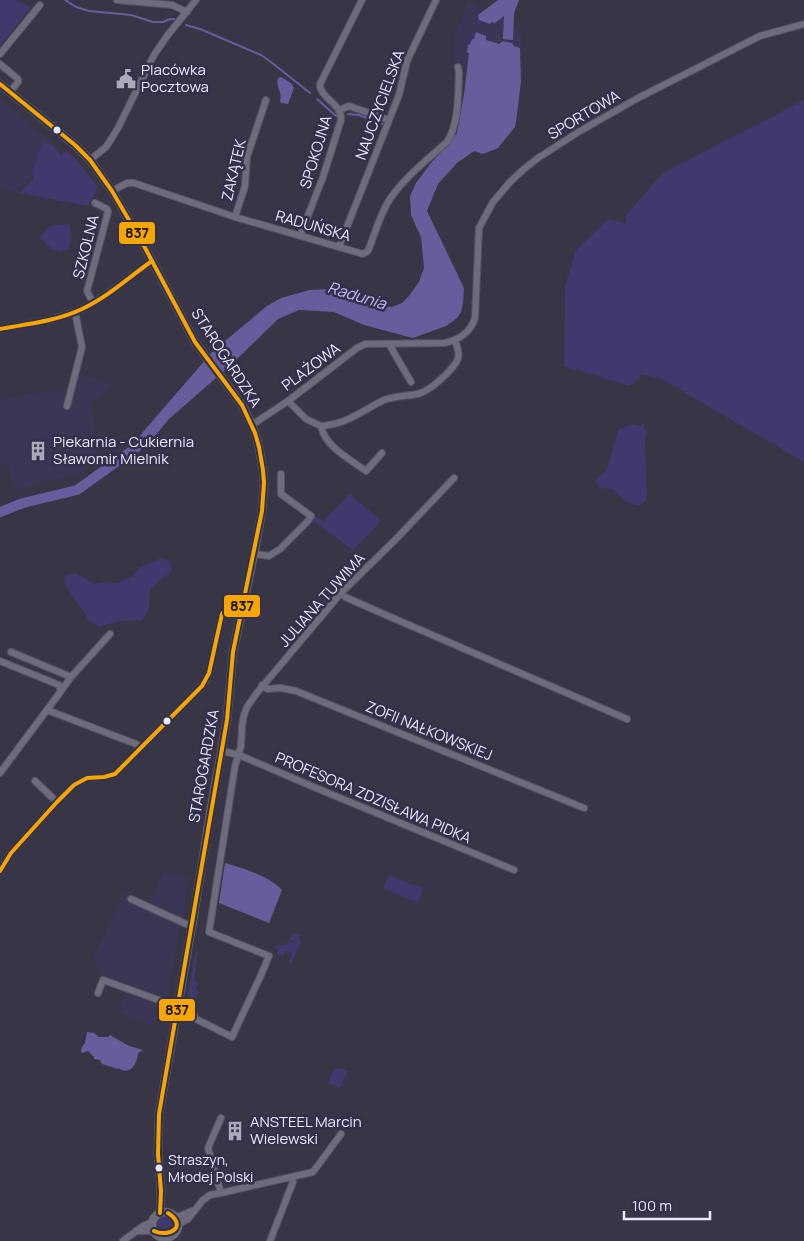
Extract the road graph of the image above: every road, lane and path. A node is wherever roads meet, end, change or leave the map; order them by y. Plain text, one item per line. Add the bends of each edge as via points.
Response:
1 (117, 0) edge
2 (196, 0) edge
3 (362, 0) edge
4 (436, 0) edge
5 (40, 5) dead end
6 (187, 12) junction
7 (804, 24) edge
8 (0, 54) edge
9 (0, 64) edge
10 (459, 70) dead end
11 (0, 84) edge
12 (10, 92) junction
13 (266, 100) dead end
14 (340, 110) junction
15 (389, 120) junction
16 (90, 160) junction
17 (112, 191) junction
18 (95, 203) dead end
19 (235, 217) junction
20 (300, 236) junction
21 (339, 247) junction
22 (152, 261) junction
23 (93, 303) junction
24 (75, 312) junction
25 (0, 329) edge
26 (455, 340) junction
27 (389, 344) junction
28 (411, 382) dead end
29 (288, 401) junction
30 (67, 406) dead end
31 (252, 425) junction
32 (320, 426) junction
33 (382, 453) dead end
34 (281, 474) dead end
35 (454, 478) dead end
36 (254, 554) junction
37 (341, 593) junction
38 (243, 606) junction
39 (110, 634) dead end
40 (11, 652) dead end
41 (0, 661) edge
42 (71, 676) junction
43 (262, 686) junction
44 (61, 691) junction
45 (46, 710) junction
46 (627, 719) dead end
47 (141, 747) junction
48 (222, 751) junction
49 (239, 755) junction
50 (0, 773) edge
51 (35, 781) dead end
52 (57, 802) junction
53 (584, 808) dead end
54 (514, 870) dead end
55 (0, 871) edge
56 (131, 899) dead end
57 (192, 925) junction
58 (98, 993) dead end
59 (178, 1004) junction
60 (221, 1118) dead end
61 (341, 1134) dead end
62 (292, 1177) junction
63 (220, 1193) junction
64 (164, 1213) junction
65 (176, 1221) junction
66 (152, 1222) junction
67 (136, 1231) junction
68 (154, 1231) junction
69 (173, 1238) edge
70 (123, 1241) edge
71 (270, 1241) edge

1 - 6 street via 172,5
2 - 6 street
3 - 14 street, SPOKOJNA via 320,84 321,91
4 - 15 street, NAUCZYCIELSKA via 408,61
5 - 8 street
6 - 16 street via 154,55 110,141
7 - 26 street, SPORTOWA via 753,39 638,98 580,130 524,169 493,202 479,228 474,322 463,336
9 - 12 street via 18,79
10 - 21 street, RADUŃSKA via 455,122 447,142 391,196 368,251 364,254
11 - 12 main road, STAROGARDZKA
12 - 16 main road, STAROGARDZKA
13 - 19 street, ZAKĄTEK via 247,156 245,186
14 - 15 street via 349,106
14 - 20 street, SPOKOJNA via 341,120 323,177
15 - 21 street, NAUCZYCIELSKA
16 - 17 main road, STAROGARDZKA
17 - 19 street, RADUŃSKA via 134,183
17 - 22 main road, STAROGARDZKA
18 - 23 street, SZKOLNA via 108,212 87,291
19 - 20 street, RADUŃSKA
20 - 21 street, RADUŃSKA
22 - 23 street
22 - 31 main road, STAROGARDZKA via 191,335 242,404
23 - 24 street
24 - 25 street
24 - 30 street via 82,347
26 - 27 street, PLAŻOWA
26 - 32 street via 459,352 454,366 426,390 384,400 345,421
27 - 28 street
27 - 29 street, PLAŻOWA via 365,344 357,348
29 - 31 street, PLAŻOWA
29 - 32 street via 306,419
31 - 36 main road, STAROGARDZKA via 264,483
32 - 33 street via 336,449 366,471
34 - 36 street via 281,494 311,516 280,549 269,556
35 - 37 street, JULIANA TUWIMA
36 - 38 main road, STAROGARDZKA
37 - 43 street, JULIANA TUWIMA
37 - 46 street
38 - 47 street via 232,604 222,614 209,672 202,686
38 - 48 main road, STAROGARDZKA via 233,652
39 - 42 street
40 - 42 street
41 - 44 street via 58,685
42 - 44 street
43 - 49 street, JULIANA TUWIMA via 245,710
43 - 53 street, ZOFII NAŁKOWSKIEJ via 296,691
44 - 45 street
45 - 47 street
45 - 50 street
47 - 52 street via 115,774 86,778
48 - 49 street, PROFESORA ZDZISŁAWA PIDKA
48 - 57 main road, STAROGARDZKA
49 - 54 street, PROFESORA ZDZISŁAWA PIDKA
49 - 59 street, JULIANA TUWIMA via 210,932 269,956 232,1036 196,1019 190,1006
51 - 52 street
52 - 55 street via 11,853
56 - 57 street
57 - 59 main road, STAROGARDZKA
58 - 59 street via 103,980
59 - 64 main road, STAROGARDZKA via 159,1114 158,1154
60 - 63 street via 208,1148
61 - 62 street via 313,1172
62 - 63 street
62 - 71 street via 293,1182
63 - 65 street via 203,1200 188,1219
64 - 65 main road
64 - 66 main road via 154,1217
65 - 69 main road
66 - 67 street
66 - 68 main road
67 - 68 street
67 - 70 street
68 - 69 main road via 160,1236

